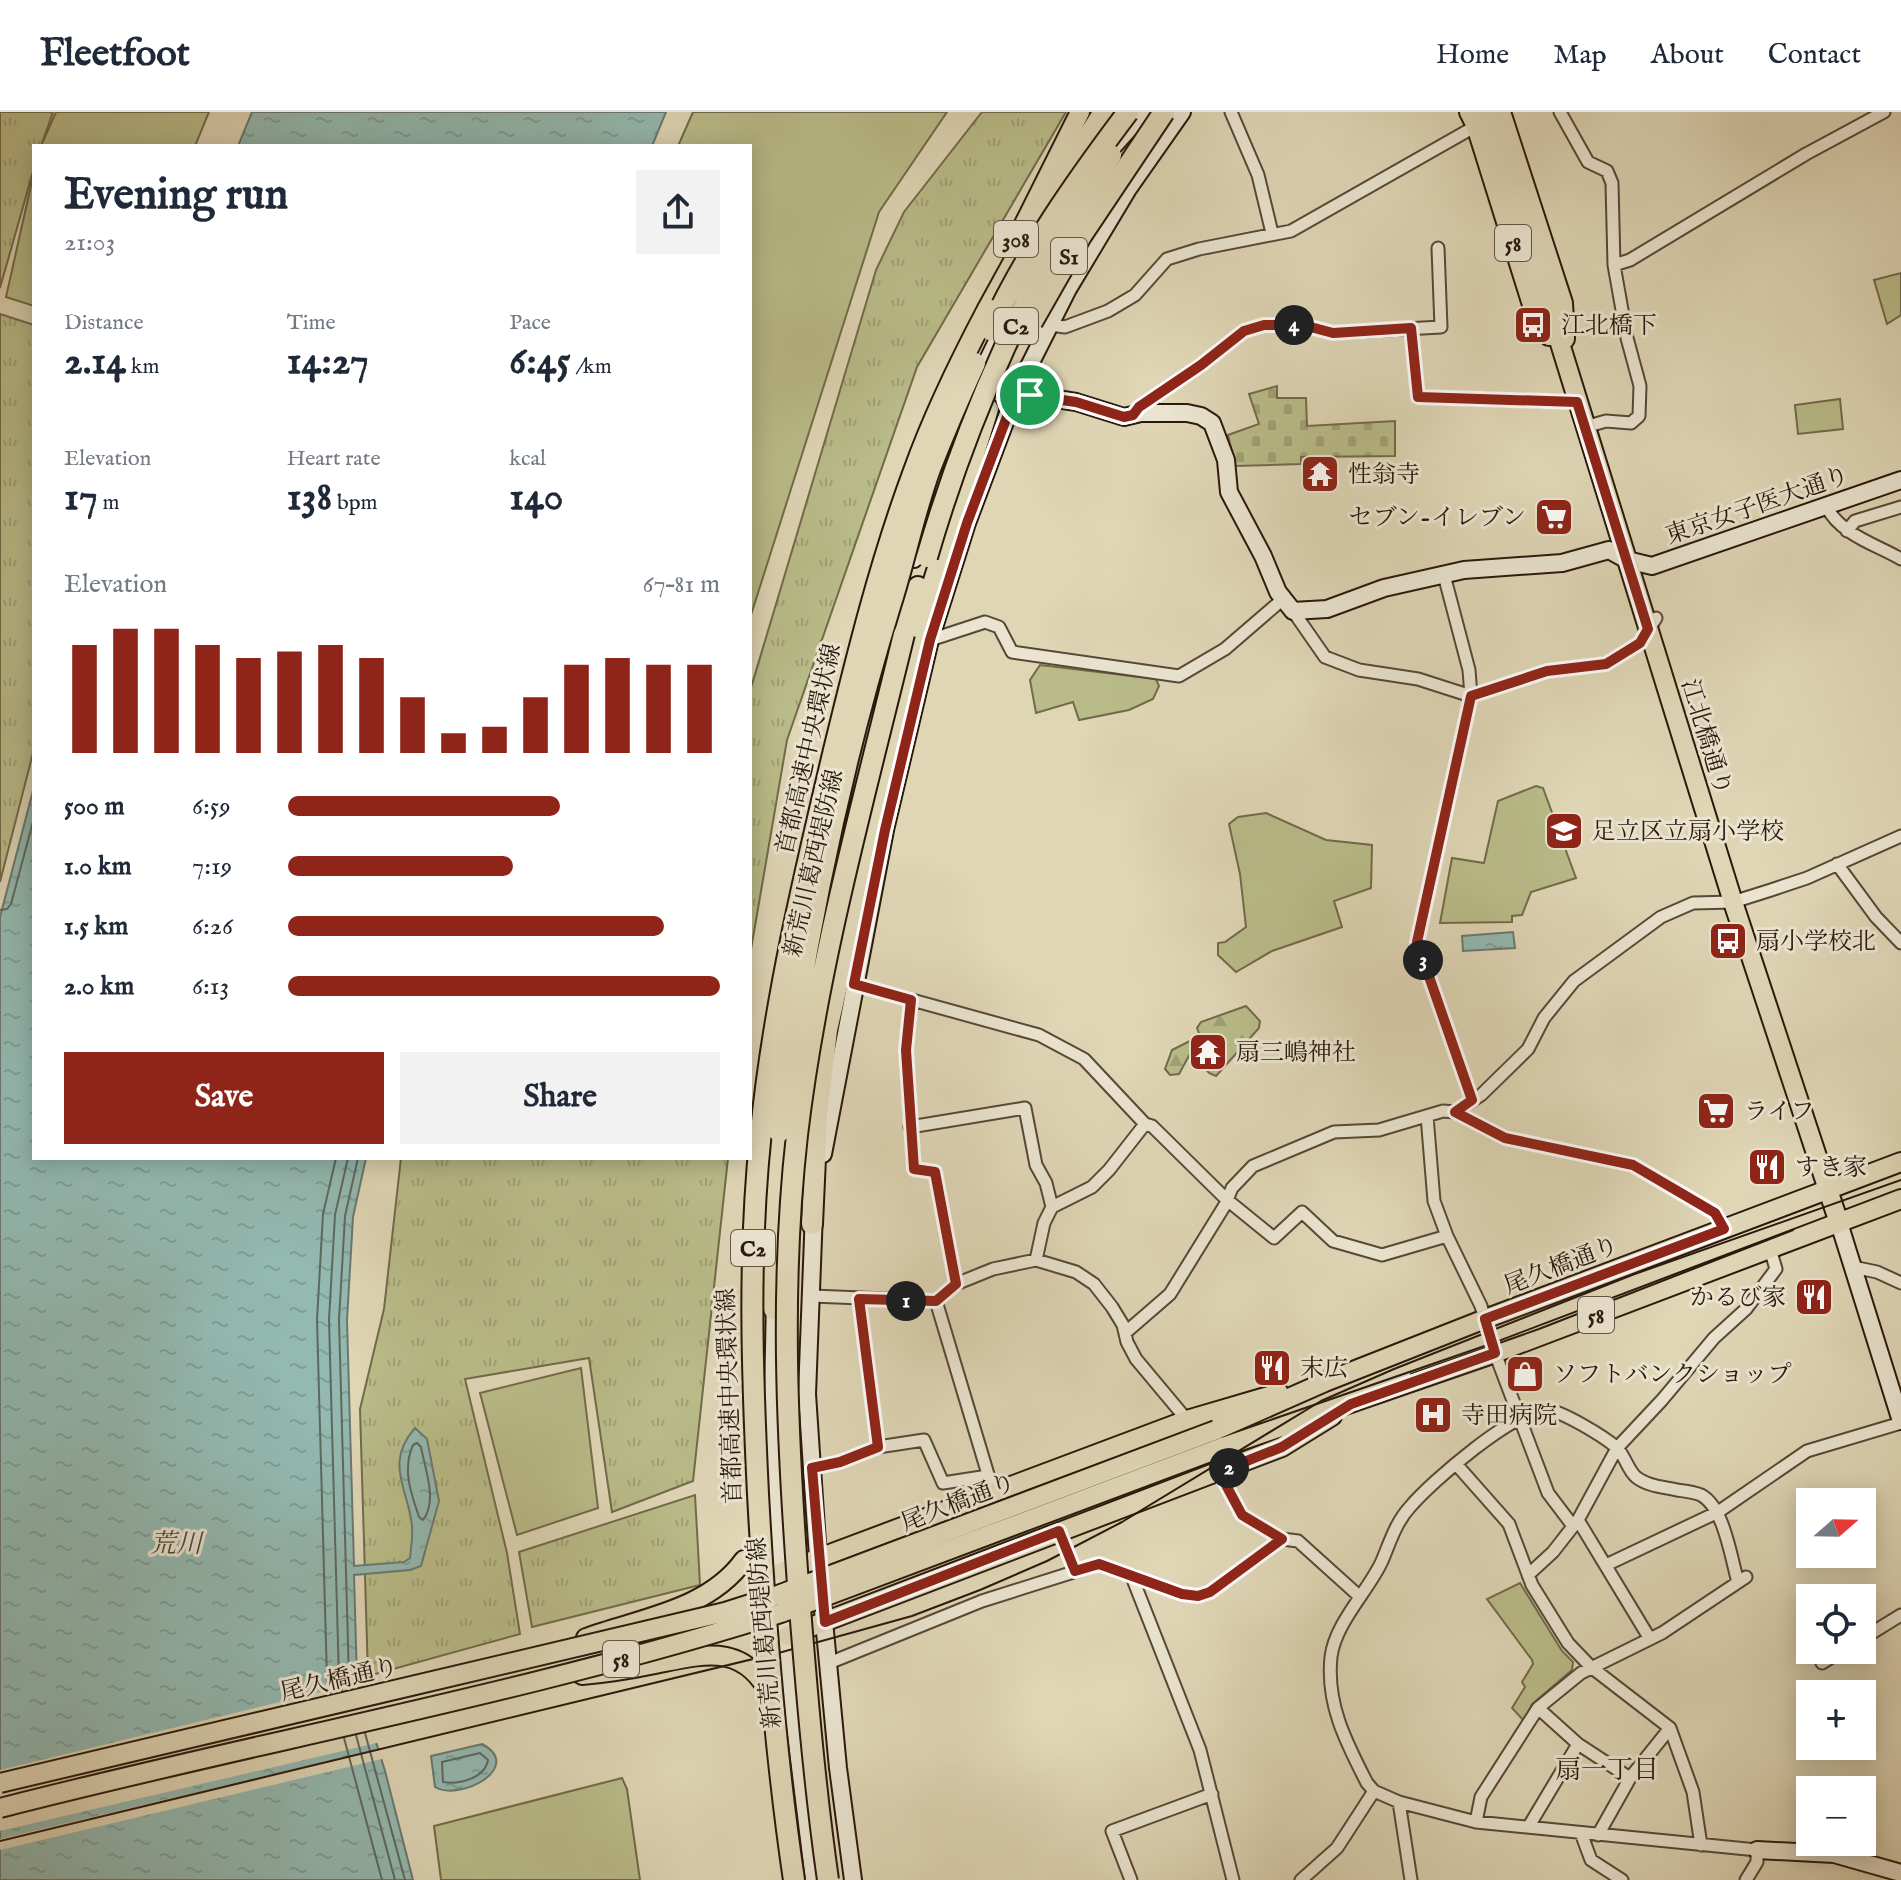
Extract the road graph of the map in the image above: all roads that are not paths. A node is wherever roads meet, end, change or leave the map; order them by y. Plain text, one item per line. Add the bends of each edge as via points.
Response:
1 (1080, 112) edge
2 (1104, 112) edge
3 (1125, 112) edge
4 (1142, 112) edge
5 (1164, 112) edge
6 (1182, 112) edge
7 (1231, 112) edge
8 (1501, 112) edge
9 (1560, 112) edge
10 (1884, 112) edge
11 (1476, 117) edge
12 (1272, 233) junction
13 (1438, 248) dead end
14 (1614, 265) junction
15 (988, 309) junction
16 (1050, 325) junction
17 (1411, 328) junction
18 (1567, 370) junction
19 (982, 371) junction
20 (1017, 390) junction
21 (1577, 402) junction
22 (988, 409) junction
23 (1133, 415) junction
24 (1585, 427) junction
25 (1901, 480) edge
26 (1826, 506) junction
27 (1901, 507) edge
28 (1847, 531) junction
29 (927, 557) junction
30 (1901, 559) edge
31 (1627, 560) junction
32 (1444, 575) junction
33 (1288, 605) junction
34 (1652, 623) junction
35 (930, 640) junction
36 (1471, 696) junction
37 (846, 821) junction
38 (1901, 836) edge
39 (1837, 864) junction
40 (1733, 902) junction
41 (1901, 943) edge
42 (854, 984) junction
43 (911, 1000) junction
44 (1472, 1100) junction
45 (1455, 1112) junction
46 (1427, 1116) junction
47 (1145, 1124) junction
48 (910, 1127) junction
49 (1901, 1162) edge
50 (1826, 1189) junction
51 (1226, 1199) junction
52 (1901, 1199) edge
53 (1052, 1207) junction
54 (1839, 1223) junction
55 (812, 1224) junction
56 (1724, 1229) junction
57 (770, 1230) junction
58 (1447, 1236) junction
59 (1770, 1249) junction
60 (1036, 1260) junction
61 (1853, 1267) junction
62 (759, 1283) junction
63 (1901, 1283) edge
64 (956, 1284) junction
65 (812, 1296) junction
66 (859, 1299) junction
67 (936, 1301) junction
68 (774, 1309) junction
69 (1485, 1319) junction
70 (1125, 1333) junction
71 (1495, 1353) junction
72 (1325, 1382) junction
73 (1351, 1404) junction
74 (1518, 1417) junction
75 (1187, 1420) junction
76 (1901, 1422) edge
77 (1219, 1439) junction
78 (878, 1447) junction
79 (1617, 1448) junction
80 (1456, 1464) junction
81 (812, 1468) junction
82 (1219, 1472) junction
83 (991, 1484) junction
84 (1718, 1512) junction
85 (1576, 1523) junction
86 (1059, 1531) junction
87 (1282, 1539) junction
88 (818, 1558) junction
89 (744, 1560) joint
90 (1606, 1565) junction
91 (1075, 1571) junction
92 (782, 1572) junction
93 (1528, 1575) junction
94 (1134, 1576) junction
95 (1359, 1596) junction
96 (1901, 1615) edge
97 (825, 1622) junction
98 (1876, 1630) edge
99 (787, 1636) junction
100 (1650, 1639) junction
101 (543, 1656) junction
102 (829, 1663) junction
103 (1591, 1667) junction
104 (546, 1679) junction
105 (776, 1707) joint
106 (1538, 1708) junction
107 (1670, 1728) junction
108 (1578, 1744) junction
109 (1630, 1778) junction
110 (0, 1783) edge
111 (1374, 1791) junction
112 (1212, 1794) junction
113 (1399, 1802) junction
114 (0, 1808) edge
115 (1476, 1822) junction
116 (1529, 1826) junction
117 (1581, 1833) junction
118 (1598, 1835) junction
119 (1701, 1845) junction
120 (1757, 1850) junction
121 (1901, 1873) edge
122 (794, 1880) edge
123 (804, 1880) edge
124 (814, 1880) edge
125 (828, 1880) edge
126 (853, 1880) edge
127 (1131, 1880) edge
128 (1233, 1880) edge
129 (1301, 1880) edge
130 (1411, 1880) edge
131 (1622, 1880) edge
132 (1746, 1880) edge

1 - 19 main road, 308 via 989,303 974,352
2 - 15 highway, 首都高速中央環状線 / C2 via 1054,189
3 - 15 highway, S1, bridge via 1060,194
3 - 57 highway, bridge via 1019,275 929,472 877,646 835,820 796,1015
4 - 19 main road, 新荒川葛西堤防線 via 1103,158 1049,240
4 - 29 highway, C2, bridge via 1094,183 1033,291 980,406
5 - 22 highway, S1, bridge via 1081,236
6 - 16 main road via 1128,189
7 - 12 street via 1258,175
8 - 18 main road, 58 via 1563,303
9 - 14 street via 1588,162 1607,171 1612,183
10 - 14 street
11 - 12 street via 1291,231
11 - 18 main road, 58 via 1533,308
11 - 18 main road, 江北橋通り / 58 via 1497,140
12 - 16 street via 1167,259 1135,295 1108,311 1065,327
13 - 17 street via 1441,327
14 - 24 street via 1640,386 1639,416 1631,423 1606,421
15 - 122 highway, 首都高速中央環状線 / C2, bridge via 914,469 864,625 772,1041 753,1218 750,1319 770,1678
16 - 20 main road
17 - 21 street via 1418,397
17 - 23 street via 1333,333 1303,325 1264,325 1244,331
18 - 21 main road, 江北橋通り / 58
19 - 20 main road
19 - 37 main road, 新荒川葛西堤防線 via 930,503
20 - 23 main road
20 - 35 main road
21 - 24 main road, 江北橋通り / 58
22 - 29 highway, C2, bridge
22 - 55 highway via 905,686 827,1030
23 - 33 main road via 1187,413 1212,423 1226,460 1229,492
24 - 31 main road, 江北橋通り / 58
25 - 26 main road, 東京女子医大通り
26 - 28 street
26 - 31 main road, 東京女子医大通り via 1652,566
27 - 28 street via 1855,521
28 - 30 street
29 - 125 highway, C2, bridge via 827,960 789,1222 789,1467
31 - 32 main road, 東京女子医大通り via 1609,550 1562,563
31 - 34 main road, 江北橋通り / 58
32 - 33 main road, 東京女子医大通り via 1384,588 1327,609
32 - 36 street
33 - 35 street via 1179,676 1012,652 999,627 985,622
33 - 36 street via 1325,657
34 - 36 street via 1640,643 1606,664 1547,671
34 - 40 main road, 江北橋通り / 58
35 - 42 main road
36 - 44 street via 1417,942
37 - 62 main road via 831,831 820,851 796,954 769,1132
37 - 68 main road, 新荒川葛西堤防線 via 800,1046
38 - 39 street
39 - 40 street
39 - 41 street
40 - 44 street via 1693,903 1661,917 1574,981 1544,1018 1528,1049
40 - 50 main road, 江北橋通り / 58
42 - 43 street
42 - 55 main road
43 - 47 street via 1039,1035 1084,1059
43 - 48 street via 906,1050
44 - 45 street
45 - 46 street
45 - 56 street via 1505,1138 1633,1165 1715,1213
46 - 51 street via 1379,1130 1334,1132 1295,1147 1253,1166
46 - 58 street via 1434,1201
47 - 51 street
47 - 53 street via 1092,1187
48 - 53 street via 1025,1108 1036,1165
48 - 64 street via 914,1169 935,1172
49 - 50 main road, 尾久橋通り / 58
50 - 54 main road, 江北橋通り / 58
50 - 56 main road, 尾久橋通り / 58
51 - 58 street via 1274,1238 1302,1212 1333,1241 1382,1255
51 - 70 street via 1170,1294
52 - 54 main road, 尾久橋通り / 58
53 - 60 street
54 - 59 main road, 尾久橋通り / 58
54 - 61 main road, 江北橋通り
55 - 65 main road
56 - 69 main road, 尾久橋通り / 58
57 - 62 highway
57 - 68 highway
58 - 69 street
59 - 71 main road, 尾久橋通り / 58
59 - 79 street via 1776,1269 1746,1309
60 - 64 street
60 - 70 street via 1076,1272 1094,1284
61 - 63 street
61 - 76 main road, 江北橋通り
62 - 89 main road via 755,1529
64 - 67 street
65 - 66 street
65 - 81 main road via 807,1394
66 - 67 street
66 - 78 street
67 - 83 street
68 - 92 main road, 新荒川葛西堤防線
69 - 71 street
69 - 72 main road, 尾久橋通り / 58
70 - 75 street via 1136,1359
71 - 73 main road, 尾久橋通り / 58
71 - 74 street
72 - 75 main road
72 - 77 main road, 尾久橋通り / 58
73 - 77 main road, 尾久橋通り / 58
73 - 82 main road via 1282,1447
74 - 79 street via 1550,1410
74 - 80 street
74 - 85 street via 1548,1493
75 - 83 main road
76 - 84 street via 1807,1451
77 - 101 main road, 尾久橋通り / 58, bridge via 778,1595
77 - 104 main road, 尾久橋通り / 58, bridge via 781,1613
78 - 81 street
78 - 83 street via 924,1440 943,1483
79 - 84 street via 1636,1477 1701,1495
79 - 85 street
80 - 93 street via 1509,1524
80 - 95 street via 1409,1507
81 - 88 main road
82 - 86 main road
82 - 87 street via 1242,1515
83 - 88 main road
84 - 90 street
84 - 100 street via 1742,1580
85 - 90 street
85 - 93 street
86 - 91 street
86 - 97 main road
87 - 94 street via 1198,1596
87 - 95 street via 1298,1541
88 - 92 main road
88 - 97 main road
89 - 101 main road, bridge via 723,1584 691,1603
90 - 100 street
91 - 94 street via 1099,1564
91 - 102 street via 982,1601
92 - 99 main road, 新荒川葛西堤防線
93 - 103 street via 1568,1643
94 - 112 street
95 - 111 street via 1332,1651 1330,1683 1337,1722
96 - 98 street
97 - 99 main road
97 - 102 main road
99 - 124 main road, 新荒川葛西堤防線
100 - 103 street
101 - 110 main road, 尾久橋通り / 58, bridge
102 - 126 main road
103 - 106 street
103 - 107 street
104 - 105 main road, bridge via 722,1655 748,1666
104 - 114 main road, 尾久橋通り / 58, bridge
105 - 123 main road
106 - 108 street
106 - 115 street via 1481,1797
107 - 109 street
107 - 119 street via 1693,1792
108 - 109 street
108 - 116 street
109 - 118 street
111 - 113 street
111 - 129 street via 1337,1848
112 - 127 street via 1112,1831
112 - 128 street
113 - 115 street
113 - 130 street
115 - 116 street
116 - 117 street
117 - 118 street
117 - 131 street via 1591,1860
118 - 119 street
119 - 120 street
120 - 121 main road via 1834,1854
120 - 132 street via 1757,1862

